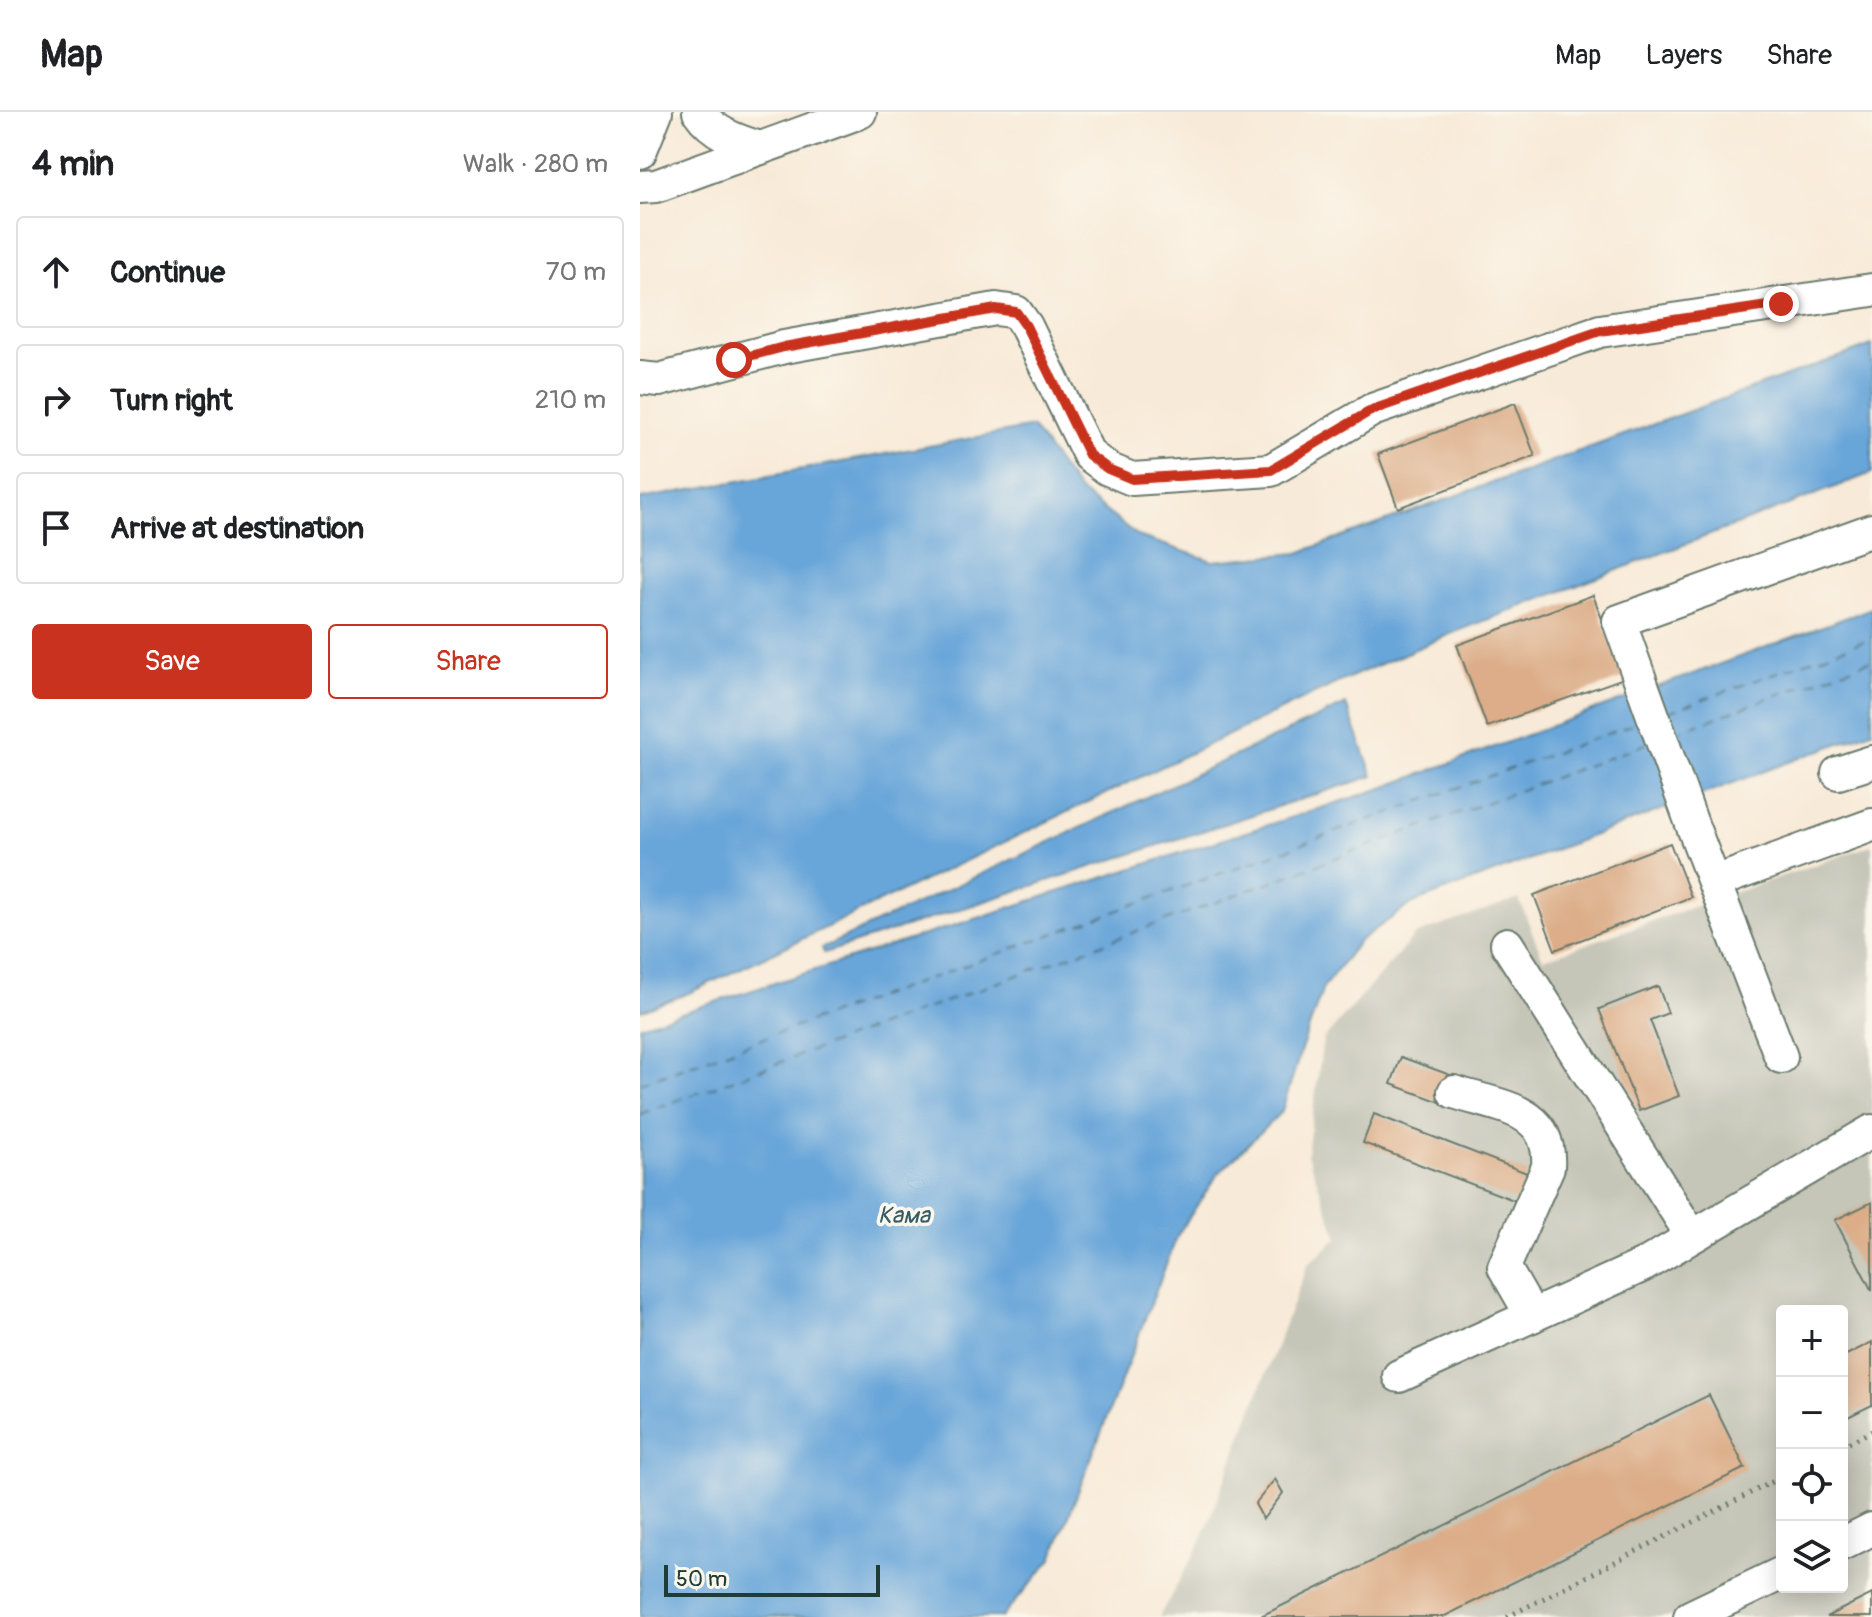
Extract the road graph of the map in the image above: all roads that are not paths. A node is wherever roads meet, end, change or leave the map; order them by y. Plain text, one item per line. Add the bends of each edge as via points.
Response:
1 (656, 112) edge
2 (699, 112) edge
3 (860, 112) edge
4 (760, 148) junction
5 (640, 152) edge
6 (640, 187) edge
7 (1872, 290) edge
8 (640, 378) edge
9 (1872, 530) edge
10 (1872, 762) edge
11 (1838, 773) dead end
12 (1872, 825) edge
13 (1715, 882) junction
14 (1507, 944) dead end
15 (1781, 1057) dead end
16 (1454, 1092) dead end
17 (1872, 1131) edge
18 (1692, 1236) junction
19 (1532, 1316) junction
20 (1399, 1376) dead end
21 (1872, 1529) edge
22 (1848, 1541) edge
23 (1776, 1576) edge
24 (1690, 1617) edge

1 - 5 street
2 - 4 street via 731,139
3 - 4 street
4 - 6 street
7 - 8 street via 1600,331 1372,410 1271,470 1132,479 1108,469 1089,455 1026,326 1016,312 996,309 784,347 659,380
9 - 13 street via 1619,621
10 - 11 street
12 - 13 street
13 - 15 street
14 - 18 street
16 - 19 street via 1531,1117 1544,1132 1548,1167 1504,1267
17 - 18 street
18 - 19 street via 1644,1265
19 - 20 street
21 - 22 street
23 - 24 street

